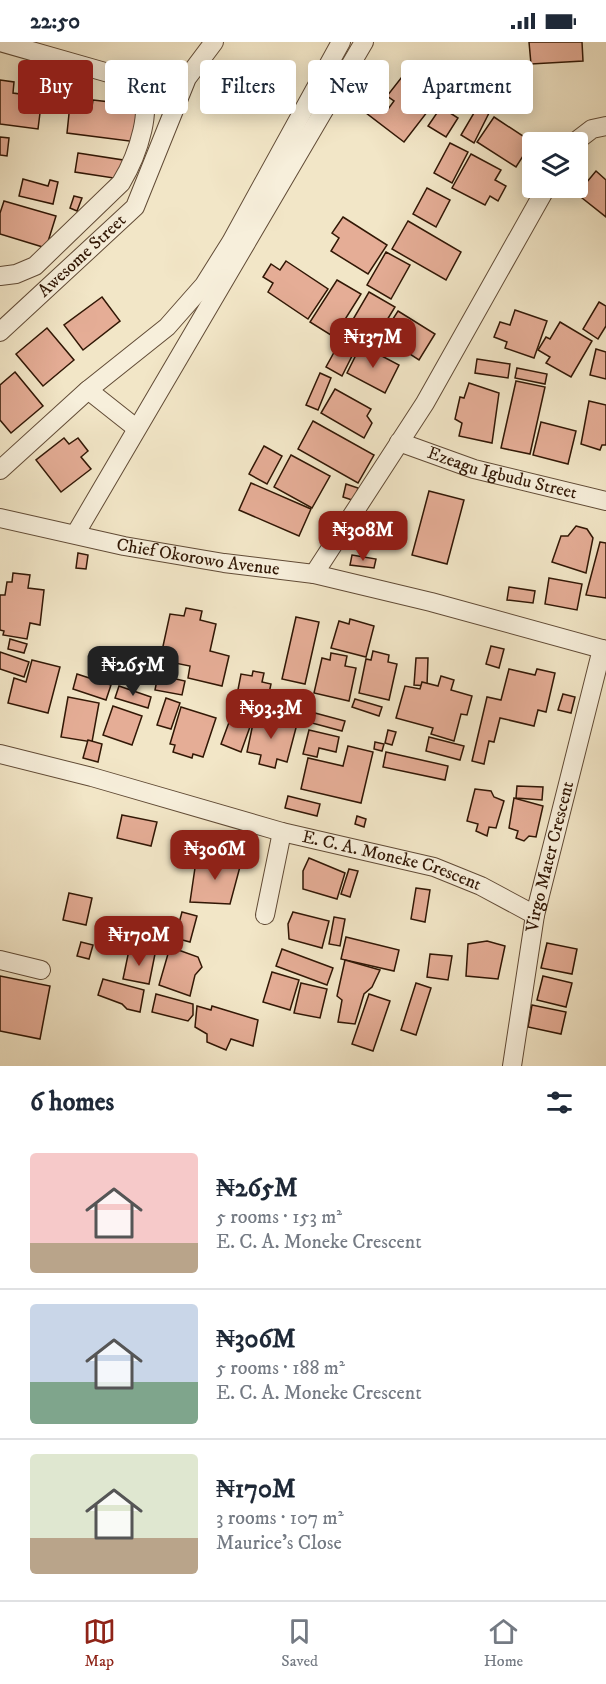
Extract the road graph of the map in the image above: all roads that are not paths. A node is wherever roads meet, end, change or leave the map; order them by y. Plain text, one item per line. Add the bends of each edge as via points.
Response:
1 (0, 42) edge
2 (214, 42) edge
3 (341, 42) edge
4 (364, 42) edge
5 (606, 126) edge
6 (588, 132) edge
7 (541, 198) edge
8 (0, 276) edge
9 (0, 332) edge
10 (88, 390) junction
11 (136, 428) junction
12 (399, 442) junction
13 (0, 470) edge
14 (606, 501) edge
15 (0, 518) edge
16 (76, 533) junction
17 (314, 574) junction
18 (604, 650) edge
19 (0, 754) edge
20 (282, 832) junction
21 (265, 915) dead end
22 (535, 915) junction
23 (0, 960) edge
24 (40, 970) dead end
25 (512, 1066) edge

1 - 8 street via 133,80 139,84 145,101 142,129 121,183 35,266
2 - 9 street, Awesome Street via 187,78 135,207
3 - 10 street via 204,285 167,327
4 - 11 street
5 - 6 street
7 - 12 street via 494,285
10 - 11 street
10 - 13 street
11 - 16 street
12 - 14 street, Ezeagu Igbudu Street via 474,469
12 - 17 street
15 - 16 street, Chief Okorowo Avenue
16 - 17 street, Chief Okorowo Avenue via 124,546
17 - 18 street, Chief Okorowo Avenue
18 - 22 street, Virgo Mater Crescent
19 - 20 street, E. C. A. Moneke Crescent
20 - 21 street
20 - 22 street, E. C. A. Moneke Crescent via 434,867 481,886
22 - 25 street, Virgo Mater Crescent
23 - 24 street

